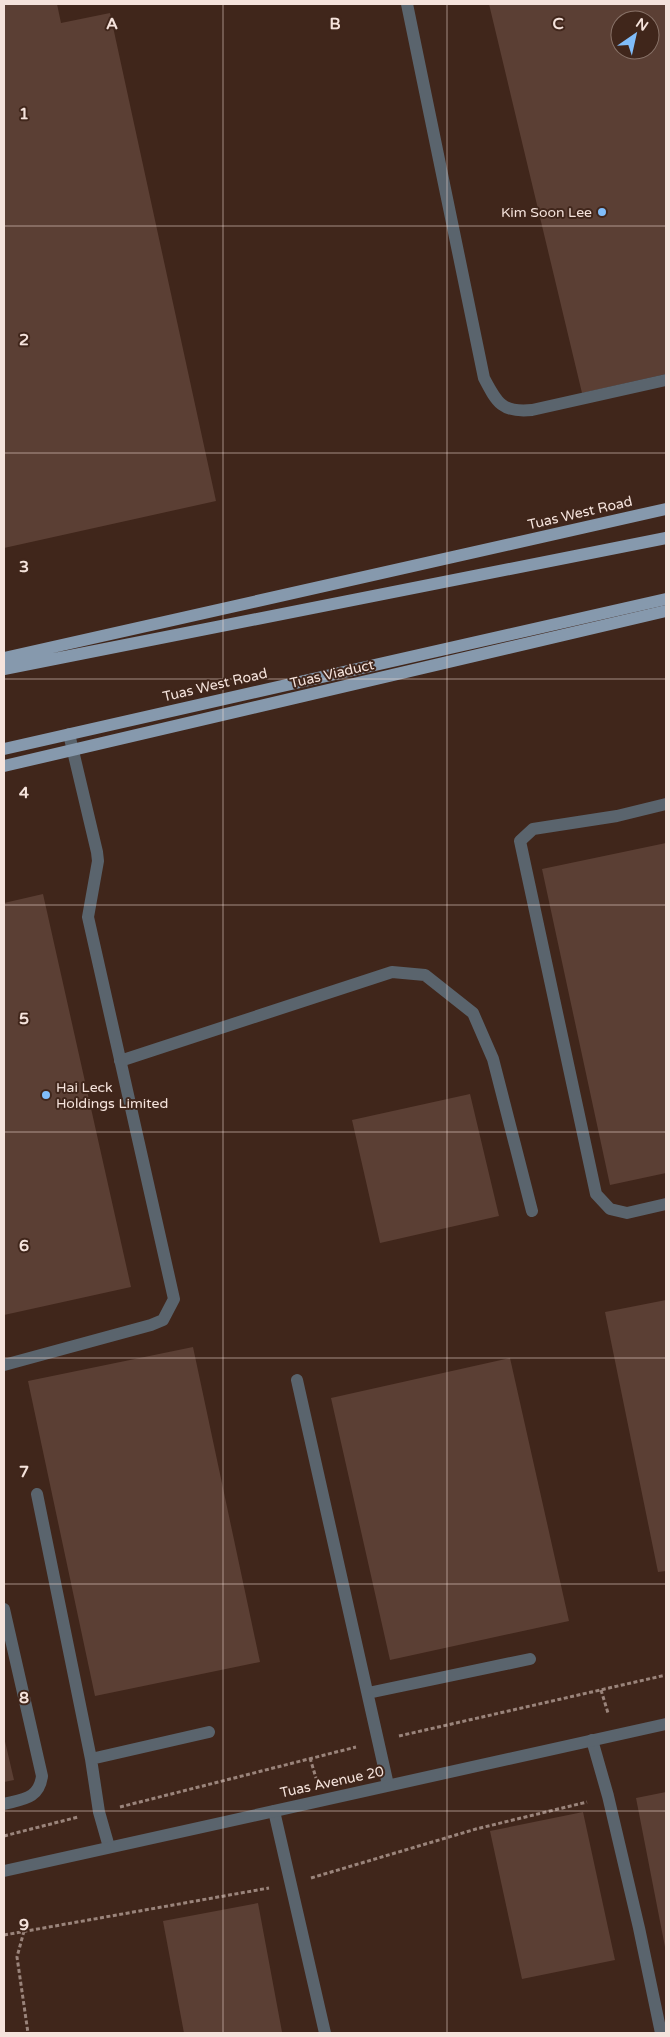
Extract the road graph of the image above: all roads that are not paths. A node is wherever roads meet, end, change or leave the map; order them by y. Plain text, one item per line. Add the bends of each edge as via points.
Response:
1 (407, 4) edge
2 (666, 380) edge
3 (666, 508) edge
4 (666, 538) edge
5 (666, 599) edge
6 (666, 611) edge
7 (4, 658) edge
8 (4, 669) edge
9 (69, 734) junction
10 (4, 749) edge
11 (4, 766) edge
12 (666, 804) edge
13 (120, 1061) junction
14 (666, 1204) edge
15 (532, 1211) dead end
16 (4, 1364) edge
17 (298, 1380) dead end
18 (37, 1494) dead end
19 (4, 1609) edge
20 (530, 1660) dead end
21 (368, 1693) junction
22 (666, 1724) edge
23 (209, 1732) dead end
24 (592, 1740) junction
25 (91, 1759) junction
26 (388, 1785) junction
27 (4, 1804) edge
28 (274, 1811) junction
29 (108, 1847) junction
30 (4, 1871) edge
31 (325, 2033) edge
32 (661, 2033) edge

1 - 2 street via 484,378 492,395 503,406 516,411 532,410
3 - 7 main road, Tuas West Road
4 - 8 main road
5 - 9 main road, Tuas West Road
6 - 11 main road, Tuas Viaduct, bridge
9 - 10 main road, Tuas West Road
9 - 13 street via 97,852 88,917
12 - 14 street via 533,830 520,841 596,1194 610,1209 626,1213
13 - 15 street via 392,972 425,975 473,1013 493,1059
13 - 16 street via 174,1299 163,1320 151,1326
17 - 21 street
18 - 25 street
19 - 27 street via 42,1776 34,1794
20 - 21 street
21 - 26 street
22 - 24 street, Tuas Avenue 20
23 - 25 street
24 - 26 street, Tuas Avenue 20
24 - 32 street via 608,1796
25 - 29 street
26 - 28 street, Tuas Avenue 20
28 - 29 street, Tuas Avenue 20
28 - 31 street
29 - 30 street, Tuas Avenue 20

